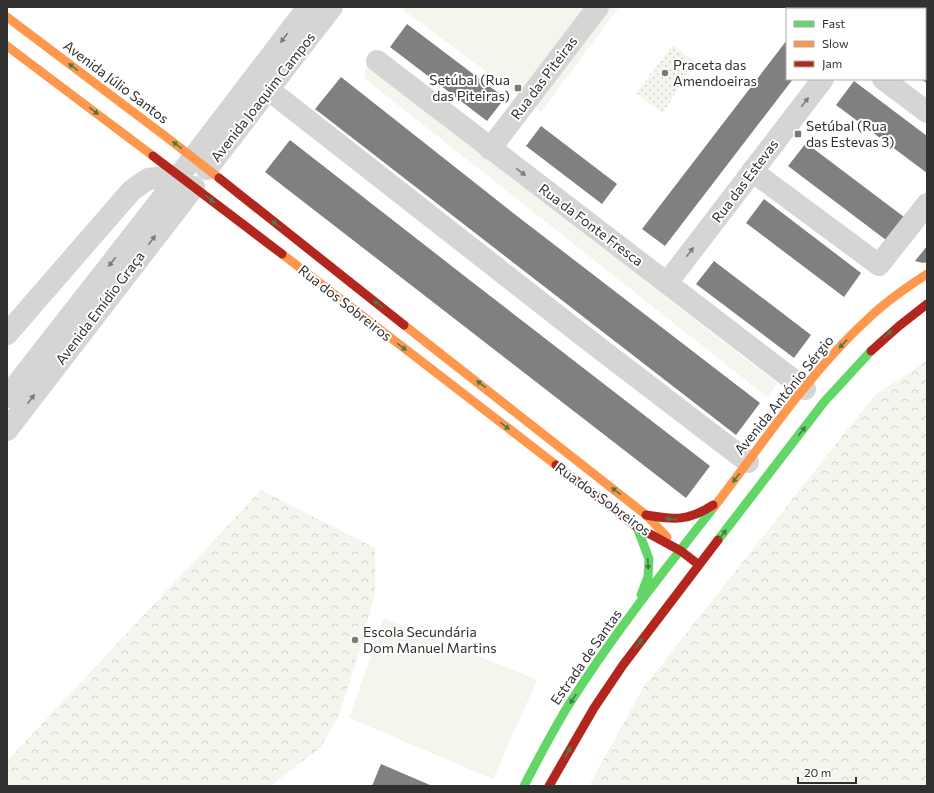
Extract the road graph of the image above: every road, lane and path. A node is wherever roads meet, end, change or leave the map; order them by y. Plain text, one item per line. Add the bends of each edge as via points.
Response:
1 (308, 7) edge
2 (332, 7) edge
3 (598, 7) edge
4 (7, 17) edge
5 (7, 46) edge
6 (377, 61) dead end
7 (822, 80) edge
8 (884, 80) edge
9 (268, 90) junction
10 (927, 112) edge
11 (490, 149) junction
12 (752, 171) junction
13 (196, 174) junction
14 (927, 204) edge
15 (927, 274) edge
16 (667, 283) junction
17 (927, 304) edge
18 (7, 334) edge
19 (805, 389) junction
20 (7, 397) edge
21 (7, 430) edge
22 (748, 462) junction
23 (719, 501) junction
24 (646, 515) junction
25 (637, 527) junction
26 (680, 551) junction
27 (699, 565) junction
28 (636, 609) junction
29 (524, 786) edge
30 (550, 786) edge

1 -> 13 street, Avenida Joaquim Campos
2 - 9 street, Avenida Joaquim Campos
3 - 11 street, Rua das Piteiras
13 -> 4 street, Avenida Júlio Santos
5 -> 13 street
6 - 11 street, Rua da Fonte Fresca
12 -> 7 street, Rua das Estevas
8 - 10 street
9 - 13 street, Avenida Joaquim Campos
9 - 22 street
11 -> 16 street, Rua da Fonte Fresca
12 - 14 street via 879,265
16 -> 12 street, Rua das Estevas
13 - 18 street via 148,179 132,190
13 -> 20 street, Avenida Emídio Graça
21 -> 13 street, Avenida Emídio Graça
24 -> 13 street, Rua dos Sobreiros
13 -> 25 street, Rua dos Sobreiros
15 -> 19 street, Avenida António Sérgio via 865,321 824,364
16 - 19 street, Rua da Fonte Fresca
27 -> 17 street via 848,374 873,347
19 - 22 street, Avenida António Sérgio
22 -> 23 street, Avenida António Sérgio
23 -> 24 street via 689,518 676,520
23 - 26 street, Avenida António Sérgio
24 - 26 street, Rua dos Sobreiros
25 - 26 street, Rua dos Sobreiros
25 -> 28 street via 649,559 648,577
26 - 27 street
26 - 28 street, Estrada de Santas
30 -> 27 street via 594,708
28 -> 29 street, Estrada de Santas via 562,715

